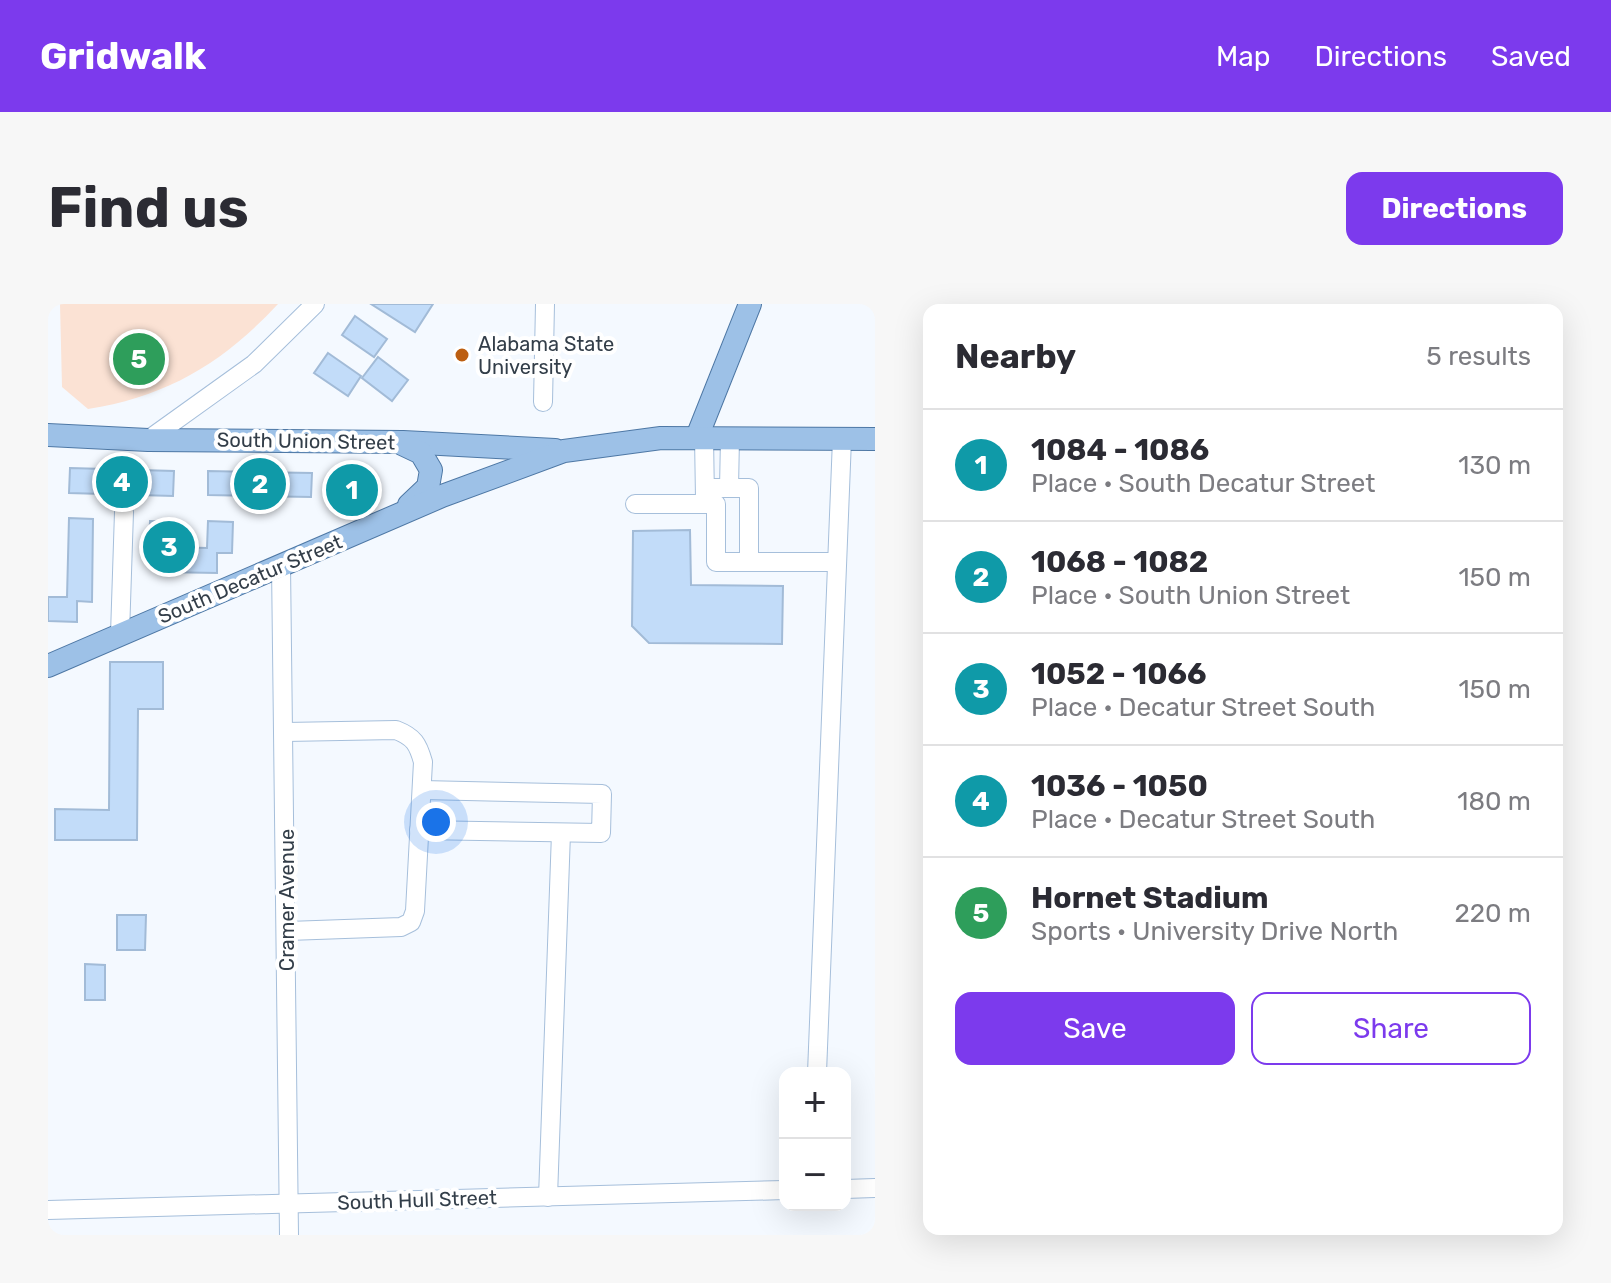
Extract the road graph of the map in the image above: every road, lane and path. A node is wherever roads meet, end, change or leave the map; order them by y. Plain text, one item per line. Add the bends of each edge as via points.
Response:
1 (315, 304) edge
2 (545, 304) edge
3 (750, 304) edge
4 (543, 402) dead end
5 (48, 435) edge
6 (701, 437) junction
7 (730, 438) junction
8 (842, 439) junction
9 (875, 439) edge
10 (148, 440) junction
11 (395, 442) junction
12 (564, 451) junction
13 (729, 488) junction
14 (705, 496) junction
15 (635, 504) dead end
16 (124, 512) dead end
17 (400, 514) junction
18 (749, 562) junction
19 (837, 562) junction
20 (281, 565) junction
21 (120, 634) junction
22 (48, 666) edge
23 (285, 732) junction
24 (422, 790) junction
25 (419, 830) junction
26 (561, 833) junction
27 (288, 931) junction
28 (817, 1067) edge
29 (875, 1188) edge
30 (851, 1189) edge
31 (779, 1190) edge
32 (548, 1197) junction
33 (289, 1204) junction
34 (48, 1210) edge
35 (289, 1235) edge

1 - 10 street via 254,364
2 - 4 street
3 - 6 main road
5 - 10 main road, South Union Street
6 - 7 main road, South Decatur Street
6 - 12 main road, South Decatur Street via 612,442
6 - 14 street
7 - 8 main road, South Decatur Street
7 - 13 street
8 - 9 main road, South Decatur Street
8 - 19 street
10 - 11 main road, South Union Street
11 - 12 main road, South Union Street
11 - 17 main road via 421,453 432,477 425,492
12 - 17 main road, South Decatur Street
13 - 14 street
13 - 18 street via 749,488
14 - 15 street
14 - 18 street via 716,504 716,562
16 - 21 street
17 - 20 main road, South Decatur Street
18 - 19 street
19 - 28 street
20 - 21 main road, South Decatur Street
20 - 23 street, Cramer Avenue
21 - 22 main road, South Decatur Street
23 - 24 street via 396,730 418,744
23 - 27 street, Cramer Avenue
24 - 25 street
24 - 26 street via 602,794 601,833
25 - 26 street
25 - 27 street via 411,922 401,927
26 - 32 street
27 - 33 street, Cramer Avenue
29 - 30 street
31 - 32 street, South Hull Street
32 - 33 street, South Hull Street
33 - 34 street, South Hull Street
33 - 35 street, Cramer Avenue

